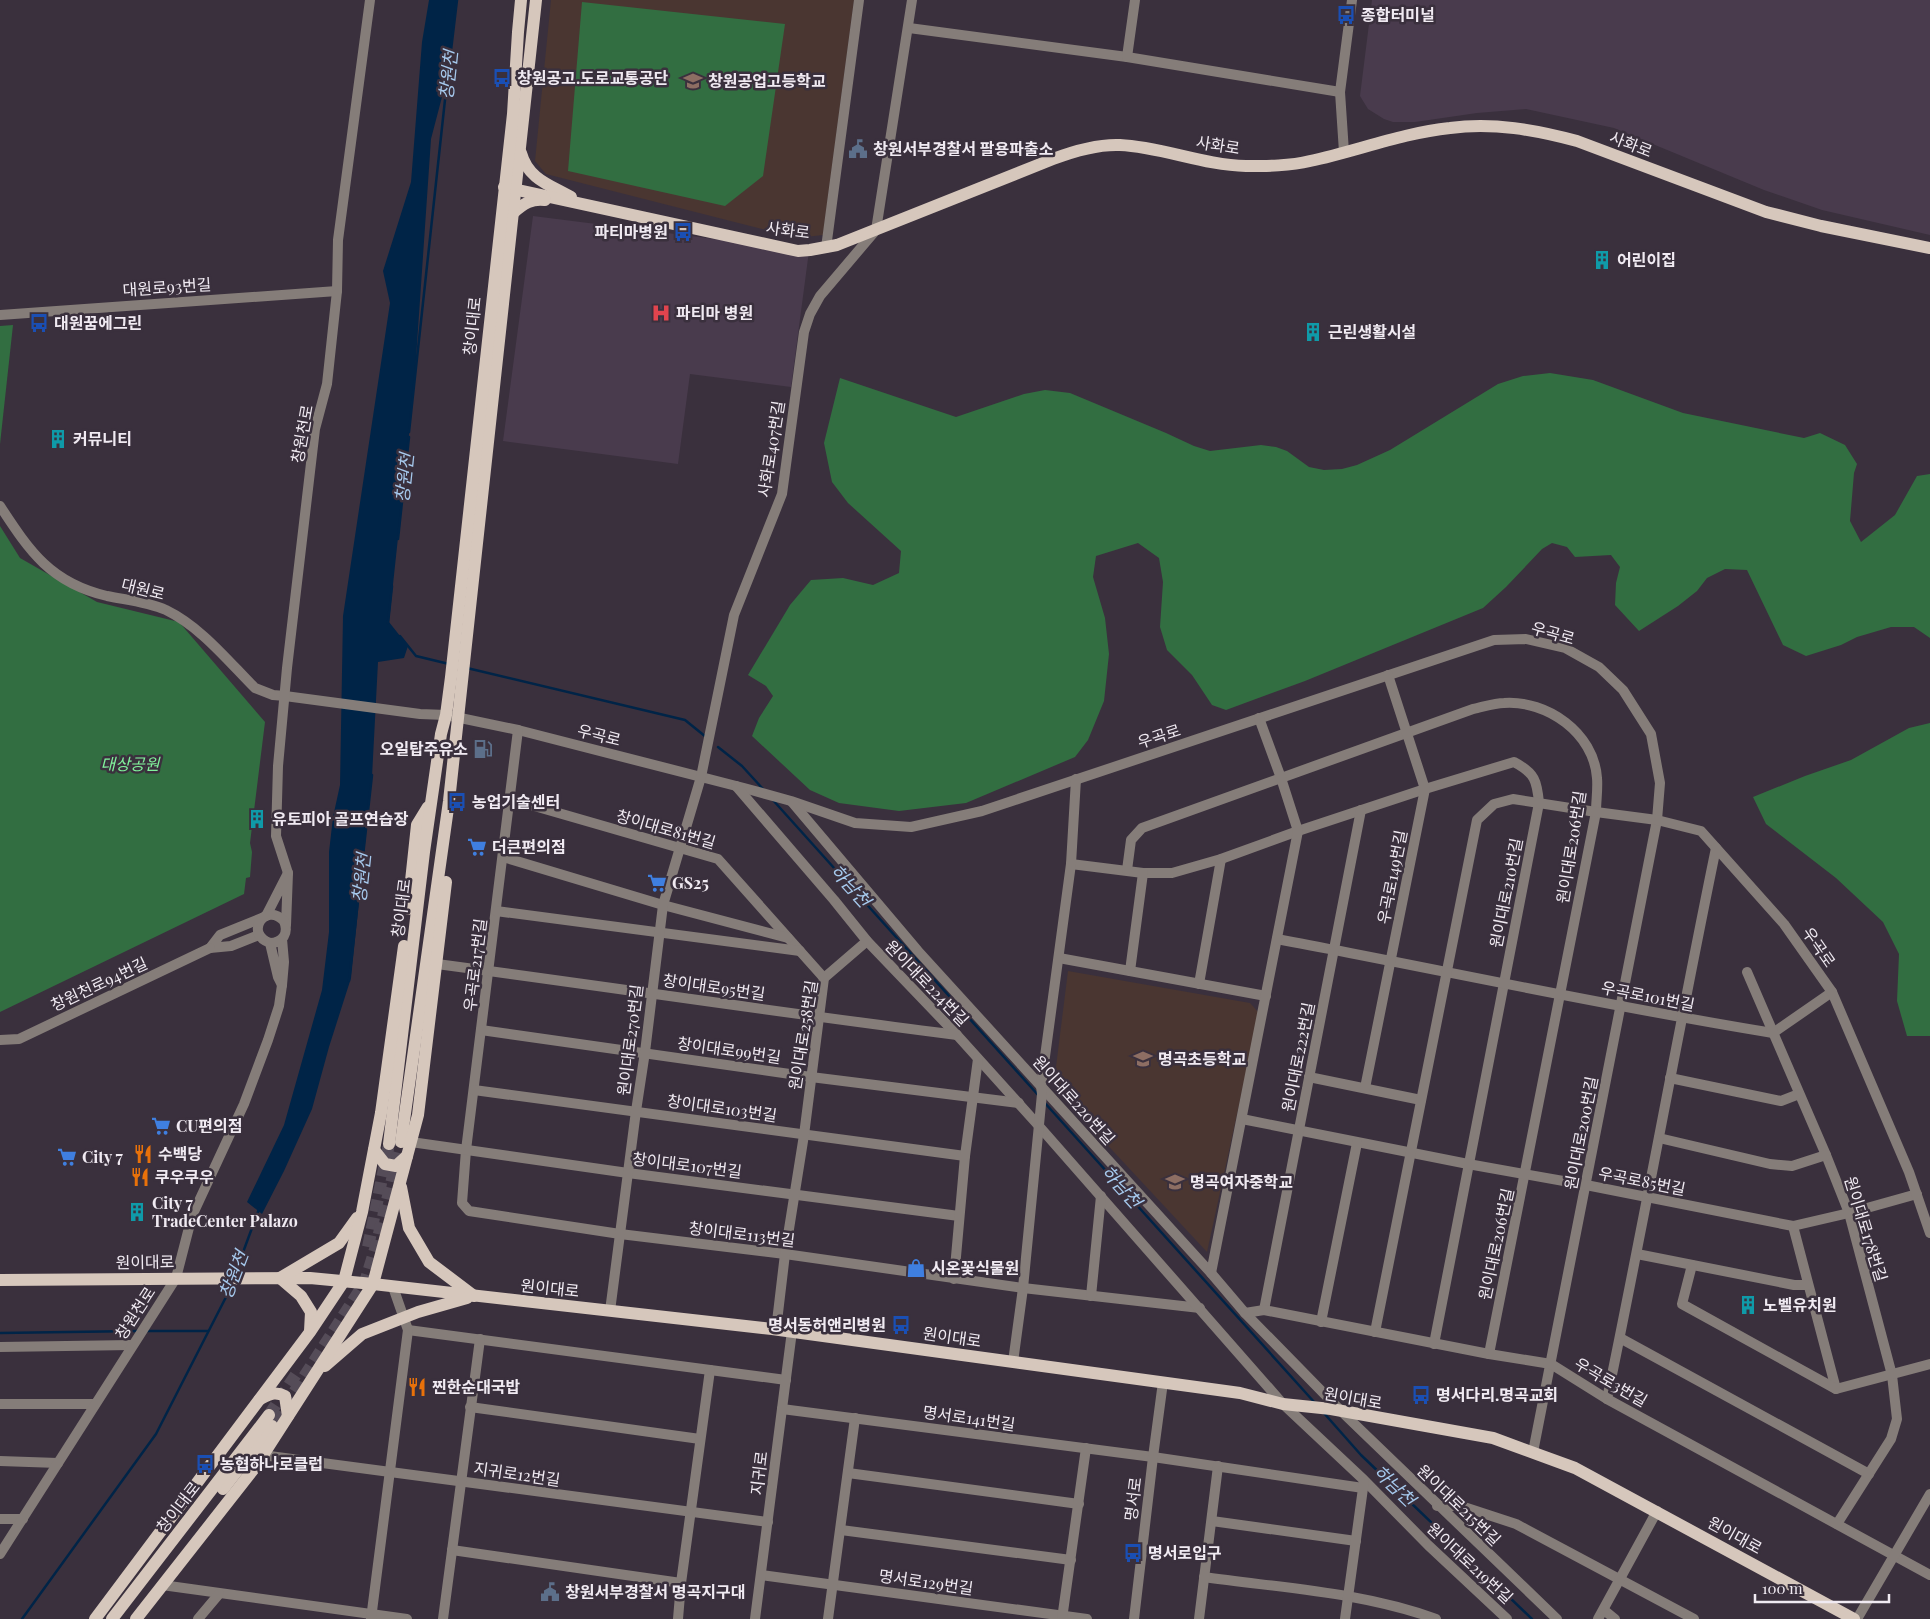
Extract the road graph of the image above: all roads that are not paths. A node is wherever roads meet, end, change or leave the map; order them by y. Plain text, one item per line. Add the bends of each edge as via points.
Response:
1 (370, 0) edge
2 (522, 0) edge
3 (536, 0) edge
4 (859, 0) edge
5 (912, 0) edge
6 (1135, 0) edge
7 (1352, 0) edge
8 (909, 28) junction
9 (1127, 57) junction
10 (1340, 92) junction
11 (520, 146) junction
12 (1344, 152) junction
13 (510, 188) junction
14 (584, 204) junction
15 (513, 213) junction
16 (876, 230) junction
17 (826, 248) junction
18 (1930, 248) edge
19 (337, 291) junction
20 (0, 315) edge
21 (0, 506) edge
22 (460, 655) junction
23 (1388, 675) junction
24 (285, 696) junction
25 (452, 717) junction
26 (1259, 718) junction
27 (518, 730) junction
28 (1406, 734) junction
29 (704, 756) joint
30 (701, 777) junction
31 (1281, 778) junction
32 (1076, 779) junction
33 (740, 787) junction
34 (1425, 789) junction
35 (510, 799) junction
36 (449, 801) junction
37 (788, 801) junction
38 (431, 803) junction
39 (1540, 803) junction
40 (1361, 810) junction
41 (1596, 812) junction
42 (1657, 820) junction
43 (1298, 831) junction
44 (680, 848) junction
45 (1716, 848) junction
46 (503, 857) junction
47 (1221, 859) junction
48 (1071, 864) junction
49 (1127, 870) junction
50 (288, 873) junction
51 (1142, 873) junction
52 (663, 905) junction
53 (496, 911) junction
54 (264, 917) junction
55 (286, 926) junction
56 (659, 933) junction
57 (259, 935) junction
58 (788, 938) junction
59 (282, 939) junction
60 (1277, 939) junction
61 (867, 941) junction
62 (270, 943) junction
63 (210, 948) junction
64 (1333, 949) junction
65 (800, 951) junction
66 (1059, 958) junction
67 (1390, 960) junction
68 (437, 964) junction
69 (489, 971) junction
70 (1130, 971) junction
71 (1747, 972) dead end
72 (1448, 973) junction
73 (824, 978) junction
74 (282, 984) junction
75 (1199, 984) junction
76 (1504, 984) junction
77 (651, 992) junction
78 (1832, 992) junction
79 (1560, 993) junction
80 (1266, 996) junction
81 (1620, 1007) junction
82 (818, 1017) junction
83 (1681, 1018) junction
84 (481, 1030) junction
85 (1772, 1033) junction
86 (957, 1034) junction
87 (0, 1040) edge
88 (645, 1052) junction
89 (978, 1059) junction
90 (811, 1077) junction
91 (1309, 1077) junction
92 (1670, 1078) junction
93 (1365, 1088) junction
94 (474, 1090) junction
95 (1042, 1090) junction
96 (1799, 1094) junction
97 (972, 1097) junction
98 (1421, 1100) junction
99 (1019, 1104) junction
100 (636, 1111) junction
101 (1242, 1119) junction
102 (1039, 1122) junction
103 (1299, 1130) junction
104 (804, 1135) junction
105 (1659, 1138) junction
106 (400, 1143) junction
107 (1357, 1143) junction
108 (374, 1150) junction
109 (466, 1150) junction
110 (1411, 1153) junction
111 (1826, 1155) junction
112 (407, 1156) junction
113 (965, 1156) junction
114 (1468, 1164) junction
115 (628, 1173) junction
116 (1525, 1176) junction
117 (400, 1182) junction
118 (1586, 1185) junction
119 (794, 1194) junction
120 (1917, 1194) junction
121 (1101, 1196) junction
122 (1647, 1197) junction
123 (462, 1203) joint
124 (362, 1212) junction
125 (1849, 1213) junction
126 (959, 1216) junction
127 (1793, 1226) junction
128 (1930, 1233) edge
129 (620, 1234) junction
130 (785, 1254) junction
131 (1637, 1254) junction
132 (1692, 1264) junction
133 (1211, 1273) junction
134 (176, 1278) junction
135 (276, 1278) junction
136 (954, 1279) junction
137 (0, 1280) edge
138 (344, 1281) junction
139 (373, 1284) junction
140 (1808, 1285) junction
141 (392, 1287) junction
142 (1023, 1288) junction
143 (474, 1296) junction
144 (1091, 1296) junction
145 (1200, 1308) junction
146 (1264, 1310) junction
147 (610, 1311) junction
148 (1245, 1313) junction
149 (403, 1318) junction
150 (1321, 1322) junction
151 (408, 1330) junction
152 (776, 1330) junction
153 (792, 1331) junction
154 (310, 1332) junction
155 (1375, 1332) junction
156 (1620, 1338) junction
157 (480, 1340) junction
158 (1434, 1344) junction
159 (132, 1345) junction
160 (0, 1347) edge
161 (1489, 1354) junction
162 (1013, 1362) junction
163 (1551, 1364) junction
164 (1930, 1364) edge
165 (710, 1370) junction
166 (1892, 1375) junction
167 (312, 1378) junction
168 (786, 1380) junction
169 (1163, 1382) junction
170 (1836, 1389) junction
171 (1607, 1399) junction
172 (259, 1400) junction
173 (0, 1404) edge
174 (95, 1404) junction
175 (1287, 1404) junction
176 (470, 1407) junction
177 (782, 1408) junction
178 (1336, 1411) junction
179 (288, 1416) junction
180 (855, 1418) junction
181 (700, 1439) junction
182 (1086, 1448) junction
183 (1533, 1452) junction
184 (262, 1455) junction
185 (1153, 1456) junction
186 (0, 1461) edge
187 (58, 1462) junction
188 (1218, 1466) junction
189 (390, 1471) junction
190 (848, 1473) junction
191 (1869, 1474) junction
192 (460, 1481) junction
193 (1363, 1484) junction
194 (1930, 1494) edge
195 (1079, 1504) junction
196 (1437, 1506) junction
197 (1657, 1511) junction
198 (690, 1512) junction
199 (0, 1519) edge
200 (23, 1519) junction
201 (1212, 1521) junction
202 (768, 1522) junction
203 (1837, 1524) junction
204 (841, 1530) junction
205 (1356, 1541) junction
206 (452, 1550) junction
207 (0, 1554) edge
208 (1894, 1555) junction
209 (1071, 1560) junction
210 (761, 1575) junction
211 (1930, 1575) edge
212 (1204, 1577) junction
213 (1620, 1578) junction
214 (681, 1583) junction
215 (832, 1584) junction
216 (162, 1586) junction
217 (219, 1594) junction
218 (1348, 1597) junction
219 (1601, 1615) edge
220 (371, 1617) edge
221 (1062, 1617) edge
222 (94, 1619) edge
223 (112, 1619) edge
224 (122, 1619) edge
225 (136, 1619) edge
226 (198, 1619) edge
227 (407, 1619) edge
228 (443, 1619) edge
229 (678, 1619) edge
230 (755, 1619) edge
231 (828, 1619) edge
232 (1087, 1619) edge
233 (1134, 1619) edge
234 (1199, 1619) edge
235 (1345, 1619) edge
236 (1436, 1619) edge
237 (1507, 1619) edge
238 (1557, 1619) edge
239 (1615, 1619) edge
240 (1694, 1619) edge
241 (1856, 1619) edge

1 - 19 street, 창원천로 via 338,240
2 - 13 main road, 창이대로
3 - 11 main road, 창이대로
4 - 17 street
5 - 8 street
6 - 9 street
7 - 10 street
8 - 9 street
8 - 16 street
9 - 10 street
10 - 12 street
11 - 13 main road, 창이대로
11 - 14 main road via 527,169 534,177
12 - 16 main road, 사화로 via 1309,162 1245,166 1126,146 1098,147 1053,159
12 - 18 main road, 사화로 via 1451,128 1523,129 1577,141 1766,212
13 - 14 main road, 사화로
13 - 15 main road, 창이대로
13 - 22 main road, 창이대로
14 - 15 main road via 538,199 529,201
14 - 17 main road, 사화로 via 798,251
15 - 22 main road, 창이대로
16 - 17 main road, 사화로
16 - 29 street, 사화로407번길 via 820,296 804,332 782,494 734,615
19 - 20 street, 대원로93번길
19 - 24 street, 창원천로 via 327,384 315,429
21 - 24 street, 대원로 via 37,558 54,572 83,589 156,606 178,616 197,630 255,688
22 - 25 main road, 창이대로
23 - 26 street, 우곡로
23 - 28 street
23 - 42 street, 우곡로 via 1494,640 1526,639 1565,648 1599,668 1623,690 1651,734 1660,783
24 - 25 street, 대원로
24 - 50 street, 창원천로 via 276,836
25 - 27 street, 우곡로
25 - 36 main road, 창이대로
25 - 38 main road, 창이대로 via 441,734
26 - 31 street
26 - 32 street, 우곡로
27 - 30 street, 우곡로
27 - 35 street, 우곡로217번길
28 - 31 street, 원이대로206번길
28 - 34 street
28 - 41 street, 원이대로206번길 via 1473,709 1504,702 1540,707 1565,721 1588,747 1597,776
29 - 30 street, 원이대로270번길
30 - 33 street, 우곡로
30 - 44 street, 원이대로270번길
31 - 43 street
31 - 49 street, 원이대로206번길 via 1142,828 1132,840
32 - 37 street, 우곡로 via 982,811 911,827 855,823
32 - 48 street
33 - 37 street, 우곡로
33 - 61 street, 원이대로224번길
34 - 39 street, 원이대로210번길 via 1514,762 1528,769 1537,784
34 - 40 street, 원이대로210번길
34 - 67 street, 우곡로149번길
35 - 44 street, 창이대로81번길
35 - 46 street, 우곡로217번길
36 - 68 main road via 451,824
36 - 106 main road, 창이대로
37 - 95 street, 원이대로220번길
38 - 106 main road, 창이대로
38 - 108 main road via 417,825 382,1113
39 - 41 street
39 - 72 street via 1513,799 1494,804 1477,820
39 - 76 street, 원이대로210번길
40 - 43 street, 원이대로210번길
40 - 64 street, 원이대로222번길
41 - 42 street
41 - 79 street, 원이대로206번길
42 - 45 street, 우곡로 via 1701,831
42 - 81 street, 원이대로200번길
43 - 47 street, 원이대로210번길
43 - 60 street
44 - 52 street, 원이대로270번길
44 - 58 street, 창이대로81번길 via 718,859
45 - 78 street, 우곡로 via 1784,924
45 - 83 street
46 - 52 street
46 - 53 street, 우곡로217번길
47 - 51 street, 원이대로210번길 via 1172,873
47 - 75 street
48 - 49 street, 원이대로210번길
48 - 66 street
49 - 51 street, 원이대로210번길
50 - 54 street
50 - 55 street
51 - 70 street
52 - 56 street, 원이대로270번길
52 - 58 street
53 - 56 street
53 - 69 street, 우곡로217번길
54 - 55 street via 271,914 281,917
54 - 57 street via 258,926
54 - 63 street via 220,936
55 - 59 street
56 - 65 street
56 - 77 street, 원이대로270번길
57 - 62 street
57 - 63 street via 231,946
58 - 65 street, 창이대로81번길
59 - 62 street
59 - 74 street, 창원천로
60 - 64 street, 우곡로101번길
60 - 80 street
61 - 73 street, 원이대로258번길
61 - 86 street, 원이대로224번길
62 - 74 street
63 - 87 street, 창원천로94번길 via 19,1039
64 - 67 street, 우곡로101번길
64 - 91 street, 원이대로222번길
65 - 73 street, 창이대로81번길
66 - 70 street
66 - 95 street
67 - 72 street, 우곡로101번길
67 - 93 street, 우곡로149번길
68 - 69 street, 창이대로95번길
68 - 106 main road via 418,1115
69 - 77 street, 창이대로95번길
69 - 84 street, 우곡로217번길
70 - 75 street
71 - 85 street, 원이대로178번길
72 - 76 street, 우곡로101번길
72 - 98 street
73 - 82 street, 원이대로258번길
74 - 134 street, 창원천로 via 279,1006 244,1104 192,1216
75 - 80 street
76 - 79 street, 우곡로101번길
76 - 114 street, 원이대로210번길
77 - 82 street, 창이대로95번길
77 - 88 street, 원이대로270번길
78 - 85 street
78 - 120 street, 우곡로
79 - 81 street, 우곡로101번길
79 - 116 street, 원이대로206번길
80 - 101 street
81 - 83 street, 우곡로101번길
81 - 118 street, 원이대로200번길
82 - 86 street, 창이대로95번길
82 - 90 street, 원이대로258번길
83 - 85 street, 우곡로101번길
83 - 92 street
84 - 88 street, 창이대로99번길
84 - 94 street, 우곡로217번길
85 - 96 street, 원이대로178번길
86 - 89 street, 원이대로224번길
88 - 90 street, 창이대로99번길
88 - 100 street, 원이대로270번길
89 - 97 street
89 - 99 street, 원이대로224번길
90 - 97 street, 창이대로99번길
90 - 104 street, 원이대로258번길
91 - 93 street
91 - 98 street
91 - 103 street, 원이대로222번길
92 - 96 street via 1781,1101
92 - 105 street
93 - 98 street
94 - 100 street, 창이대로103번길
94 - 109 street, 우곡로217번길
95 - 102 street
95 - 133 street, 원이대로220번길
96 - 111 street, 원이대로178번길
97 - 99 street, 창이대로99번길
97 - 113 street
98 - 110 street
99 - 102 street, 원이대로224번길
100 - 104 street, 창이대로103번길
100 - 115 street, 원이대로270번길
101 - 103 street, 우곡로85번길
101 - 133 street
102 - 121 street, 원이대로224번길
102 - 142 street
103 - 107 street, 우곡로85번길
103 - 146 street, 원이대로222번길
104 - 113 street, 창이대로103번길
104 - 119 street, 원이대로258번길
105 - 111 street via 1770,1164 1792,1166
105 - 122 street
106 - 109 street, 창이대로107번길
106 - 112 main road
107 - 110 street, 우곡로85번길
107 - 150 street
108 - 112 main road via 385,1164 396,1166
108 - 124 main road
109 - 115 street, 창이대로107번길
109 - 123 street, 우곡로217번길
110 - 114 street, 우곡로85번길
110 - 155 street
111 - 125 street, 원이대로178번길
112 - 117 main road
113 - 126 street
114 - 116 street, 우곡로85번길
114 - 158 street, 원이대로210번길
115 - 119 street, 창이대로107번길
115 - 129 street, 원이대로270번길
116 - 118 street, 우곡로85번길
116 - 161 street, 원이대로206번길
117 - 139 main road
117 - 143 main road via 409,1228 429,1262
118 - 122 street, 우곡로85번길
118 - 163 street, 원이대로200번길
119 - 126 street, 창이대로107번길
119 - 130 street, 원이대로258번길
120 - 125 street, 우곡로85번길
120 - 128 street, 우곡로
121 - 144 street
121 - 145 street, 원이대로224번길
122 - 127 street, 우곡로85번길
122 - 131 street
123 - 129 street, 창이대로113번길 via 468,1211
124 - 135 main road via 339,1243
124 - 138 main road
125 - 127 street, 우곡로85번길
125 - 166 street, 원이대로178번길
126 - 136 street
127 - 140 street
129 - 130 street, 창이대로113번길
129 - 147 street, 원이대로270번길
130 - 136 street, 창이대로113번길
130 - 152 street, 원이대로258번길
131 - 132 street
131 - 156 street
132 - 140 street
132 - 170 street via 1682,1304
133 - 148 street, 원이대로220번길
134 - 135 main road, 원이대로
134 - 137 main road, 원이대로
134 - 159 street, 창원천로
135 - 138 main road, 원이대로
135 - 154 main road via 301,1296 311,1312
136 - 142 street, 창이대로113번길
138 - 139 main road, 원이대로
138 - 154 main road
139 - 141 main road, 원이대로
139 - 167 main road
140 - 170 street
141 - 143 main road, 원이대로
141 - 149 street
142 - 144 street
142 - 162 street
143 - 147 main road, 원이대로
143 - 149 main road
144 - 145 street
145 - 175 street, 원이대로224번길
146 - 148 street, 우곡로3번길
146 - 150 street, 우곡로3번길
147 - 152 main road, 원이대로
148 - 178 street, 원이대로220번길
149 - 151 street
149 - 167 main road via 362,1334
150 - 155 street, 우곡로3번길
151 - 157 street
151 - 189 street
152 - 153 main road, 원이대로
153 - 162 main road, 원이대로
153 - 168 street, 지귀로
154 - 172 main road
155 - 158 street, 우곡로3번길
156 - 171 street
156 - 191 street
157 - 165 street
157 - 176 street
158 - 161 street, 우곡로3번길
159 - 160 street
159 - 174 street, 창원천로
161 - 163 street, 우곡로3번길
162 - 169 main road, 원이대로
163 - 171 street, 우곡로3번길
163 - 183 street, 원이대로200번길
164 - 166 street
165 - 168 street
165 - 181 street
166 - 170 street
166 - 191 street, 원이대로178번길 via 1897,1419 1891,1439
167 - 179 main road
168 - 177 street, 지귀로
169 - 175 main road, 원이대로 via 1240,1393
169 - 185 street, 명서로
171 - 203 street, 우곡로3번길
172 - 179 main road via 278,1392 286,1396
172 - 222 main road
173 - 174 street
174 - 187 street, 창원천로
175 - 178 main road, 원이대로
175 - 193 street, 원이대로219번길
176 - 181 street
176 - 192 street
177 - 180 street, 명서로141번길
177 - 202 street, 지귀로
178 - 183 main road, 원이대로 via 1493,1438
178 - 196 street, 원이대로215번길 via 1369,1437
179 - 184 main road
180 - 182 street, 명서로141번길
180 - 190 street
181 - 198 street
182 - 185 street, 명서로141번길
182 - 195 street
183 - 197 main road, 원이대로 via 1575,1468
184 - 189 street, 지귀로12번길
184 - 216 main road
185 - 188 street, 명서로141번길
185 - 233 street, 명서로
186 - 187 street
187 - 200 street, 창원천로
188 - 193 street, 명서로141번길
188 - 201 street
189 - 192 street, 지귀로12번길
189 - 220 street
190 - 195 street
190 - 204 street
191 - 203 street, 원이대로178번길
192 - 198 street, 지귀로12번길
192 - 206 street
193 - 205 street
193 - 237 street, 원이대로219번길
194 - 208 street
195 - 209 street
196 - 213 street via 1461,1506 1516,1524
196 - 238 street, 원이대로215번길
197 - 213 street
197 - 241 main road, 원이대로
198 - 202 street, 지귀로12번길
198 - 214 street
199 - 200 street
200 - 207 street, 창원천로
201 - 205 street
201 - 212 street
202 - 210 street, 지귀로
203 - 208 street, 우곡로3번길
204 - 209 street
204 - 215 street
205 - 218 street
206 - 214 street
206 - 228 street
208 - 211 street, 우곡로3번길
208 - 241 street
209 - 221 street
210 - 215 street, 명서로129번길
210 - 230 street, 지귀로
212 - 218 street
212 - 234 street
213 - 219 street
213 - 240 street
214 - 229 street
215 - 221 street, 명서로129번길
215 - 231 street
216 - 217 street
216 - 225 main road
217 - 220 street
217 - 226 street
218 - 235 street
218 - 236 street
219 - 239 street
220 - 227 street
221 - 232 street, 명서로129번길
223 - 224 main road, 창이대로 via 272,1419

